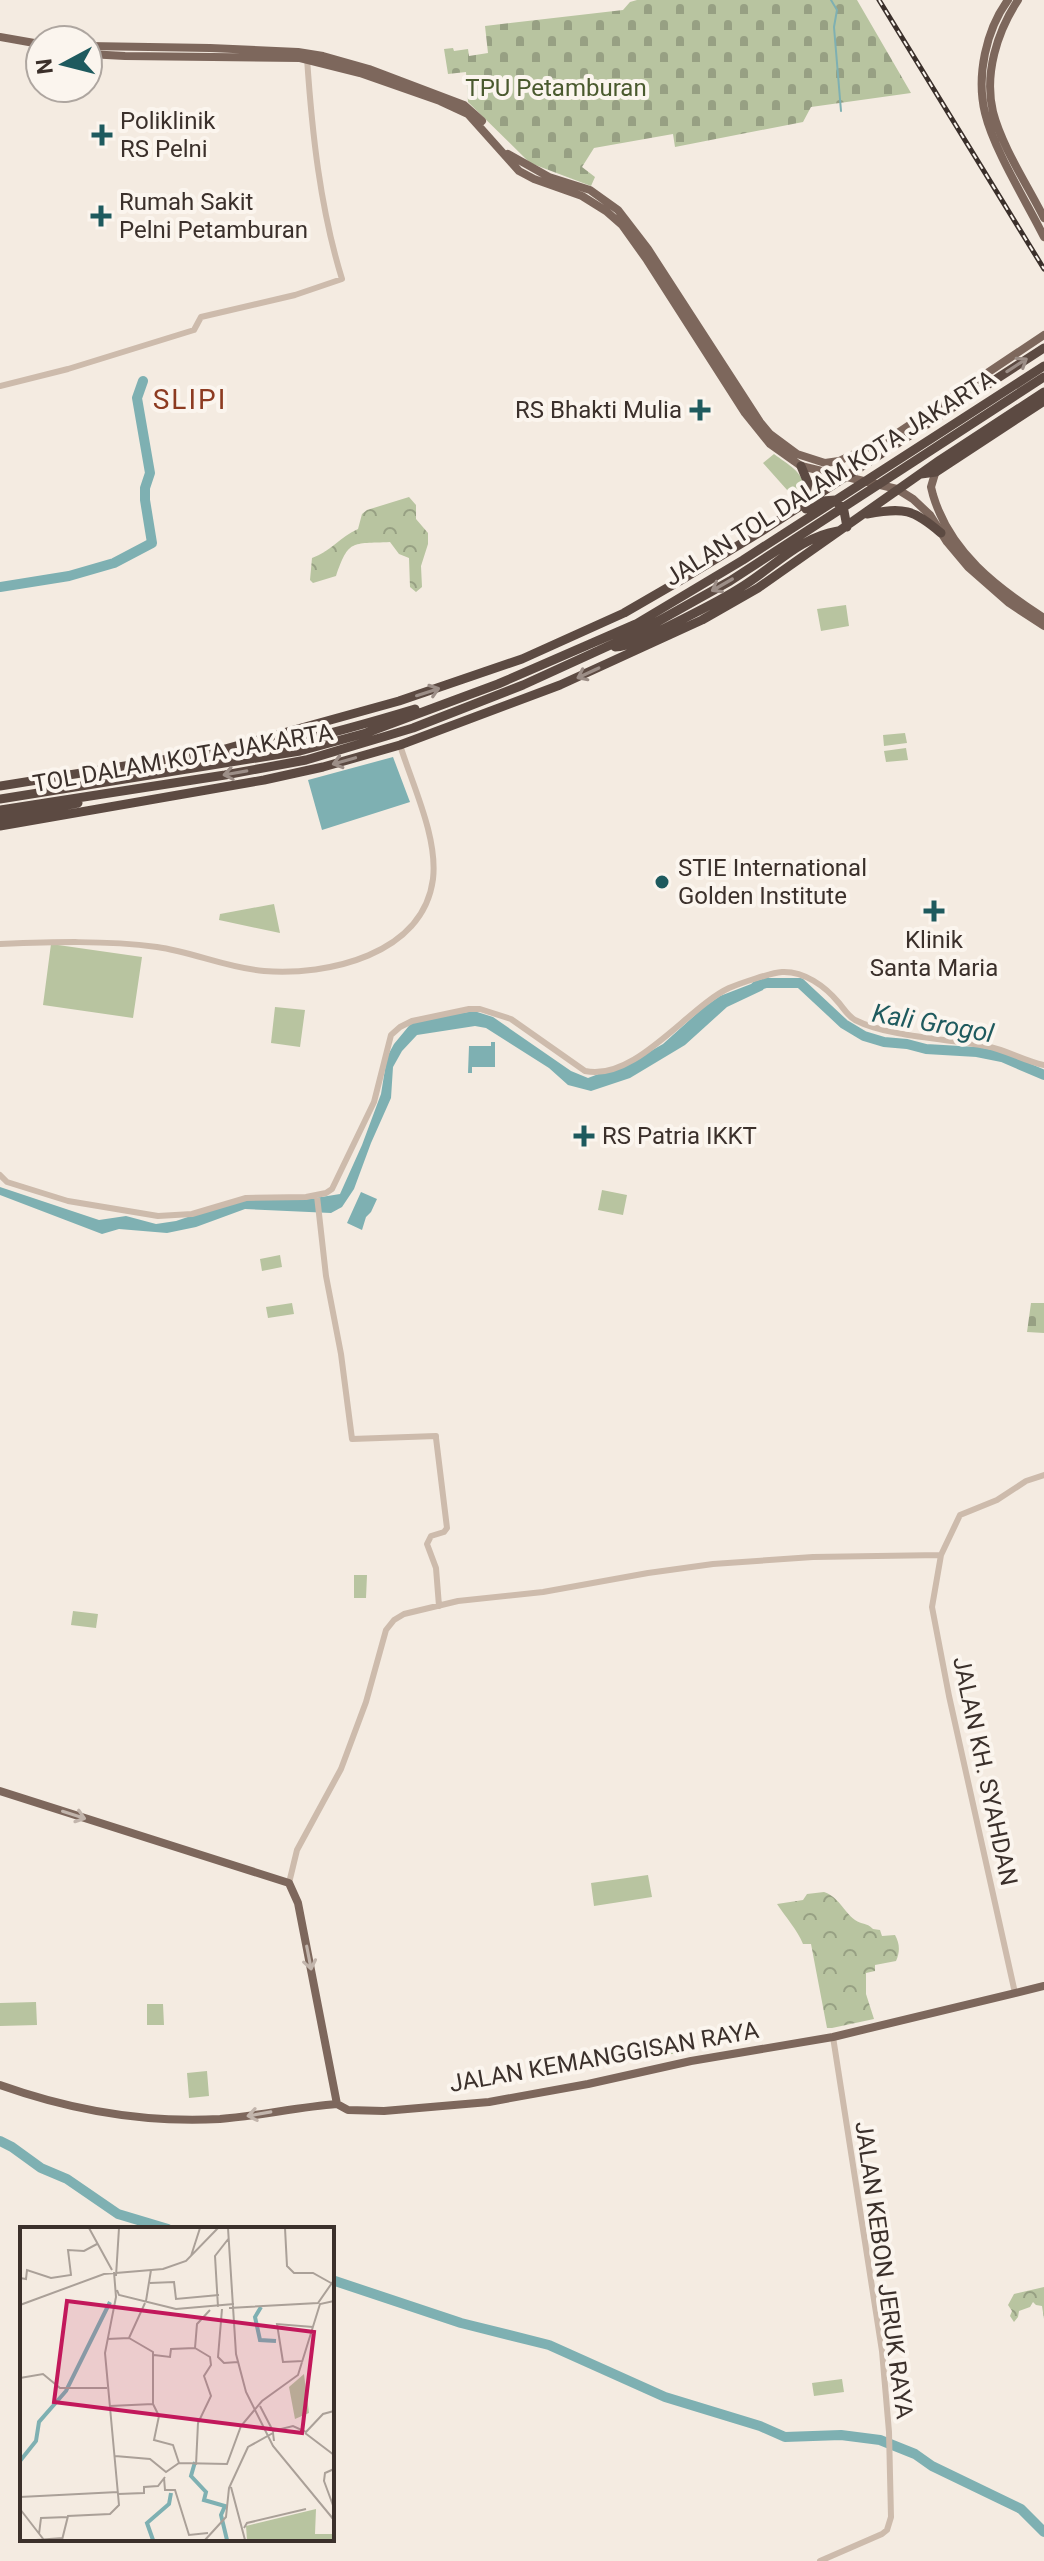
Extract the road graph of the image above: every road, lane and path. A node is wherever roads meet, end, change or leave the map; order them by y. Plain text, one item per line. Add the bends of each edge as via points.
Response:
1 (1018, 0) edge
2 (1006, 1) edge
3 (0, 40) edge
4 (24, 44) edge
5 (104, 46) edge
6 (104, 54) edge
7 (307, 56) junction
8 (399, 84) junction
9 (1044, 218) edge
10 (1044, 237) edge
11 (1044, 335) edge
12 (1044, 348) edge
13 (1044, 366) edge
14 (1044, 377) edge
15 (0, 386) edge
16 (1044, 392) edge
17 (1044, 401) edge
18 (911, 429) junction
19 (896, 443) junction
20 (940, 460) junction
21 (801, 466) junction
22 (936, 472) junction
23 (918, 475) junction
24 (845, 477) junction
25 (897, 489) junction
26 (804, 505) junction
27 (791, 513) junction
28 (863, 515) junction
29 (844, 529) junction
30 (941, 533) junction
31 (996, 589) junction
32 (1011, 600) junction
33 (1044, 618) edge
34 (1044, 626) edge
35 (637, 628) junction
36 (609, 647) junction
37 (453, 702) junction
38 (400, 745) junction
39 (218, 751) junction
40 (0, 786) edge
41 (88, 797) junction
42 (0, 799) edge
43 (0, 810) edge
44 (0, 818) edge
45 (0, 826) edge
46 (0, 944) edge
47 (1044, 1065) edge
48 (0, 1175) edge
49 (317, 1197) junction
50 (1044, 1475) edge
51 (941, 1555) junction
52 (439, 1606) junction
53 (0, 1791) edge
54 (289, 1883) junction
55 (1044, 1986) edge
56 (1015, 1993) junction
57 (833, 2037) junction
58 (0, 2085) edge
59 (337, 2104) junction
60 (820, 2561) edge

1 - 9 main road via 995,51 992,102 1005,142
2 - 10 main road via 988,40 983,105 997,145
3 - 4 main road
5 - 7 main road
6 - 7 main road
7 - 8 main road
7 - 15 street via 326,224 342,279 201,317 194,330
8 - 18 main road via 464,105 513,159 590,190 618,210 760,422 782,445 825,463
8 - 21 main road via 468,114 519,171 582,196 622,225 756,429
11 - 18 main road
18 -> 12 highway
13 - 35 highway, JALAN TOL DALAM KOTA JAKARTA
14 -> 35 highway, JALAN TOL DALAM KOTA JAKARTA via 740,574
16 - 20 highway
17 - 22 highway
18 - 19 highway
19 - 24 highway
19 - 25 highway via 888,472
20 - 22 main road
20 - 23 highway
21 - 24 main road
21 - 26 highway via 808,483
22 - 23 highway
22 - 31 main road via 931,487 948,530
23 - 25 highway
24 - 25 main road
24 - 26 highway
25 - 28 highway
25 - 30 main road via 921,506
26 - 27 highway
27 - 29 highway via 835,500 844,511
39 -> 27 highway via 399,701 522,659 624,613
28 - 29 highway
28 - 30 highway via 910,511
29 - 36 highway via 804,543 685,618 627,645
29 -> 38 highway via 702,620 560,685
30 - 31 main road via 968,567
31 - 32 main road
32 - 33 main road
32 - 34 main road
35 - 36 highway, TOL DALAM KOTA JAKARTA
35 - 37 highway, TOL DALAM KOTA JAKARTA
36 -> 41 highway, TOL DALAM KOTA JAKARTA via 370,742 306,760
37 - 39 highway via 272,747 233,754
37 - 42 highway, TOL DALAM KOTA JAKARTA via 300,751
38 -> 45 highway via 264,780
38 - 46 street via 428,829 433,880 414,924 373,954 296,972 262,971 149,946
39 - 40 highway
41 - 43 highway, TOL DALAM KOTA JAKARTA
41 - 44 highway
47 - 49 street via 995,1048 858,1021 818,983 781,972 730,988 646,1051 598,1072 585,1071 511,1019 469,1009 412,1021 391,1035 365,1122 332,1189
48 - 49 street via 7,1182 68,1201 158,1216 192,1214 246,1198
49 - 52 street via 352,1439 436,1436 447,1528 427,1544 436,1568
50 - 51 street, JALAN KH. SYAHDAN via 960,1515
51 - 52 street via 713,1564
51 - 56 street, JALAN KH. SYAHDAN via 932,1598 934,1625
52 - 54 street via 404,1614 386,1630 341,1769 297,1850
53 -> 54 main road
54 -> 59 main road via 298,1903
55 - 56 main road, JALAN KEMANGGISAN RAYA
56 - 57 main road, JALAN KEMANGGISAN RAYA
57 - 59 main road, JALAN KEMANGGISAN RAYA via 473,2105 365,2111
57 - 60 street, JALAN KEBON JERUK RAYA via 882,2351 891,2517 887,2530
59 -> 58 main road, JALAN KEMANGGISAN RAYA via 223,2119 134,2116 69,2106

